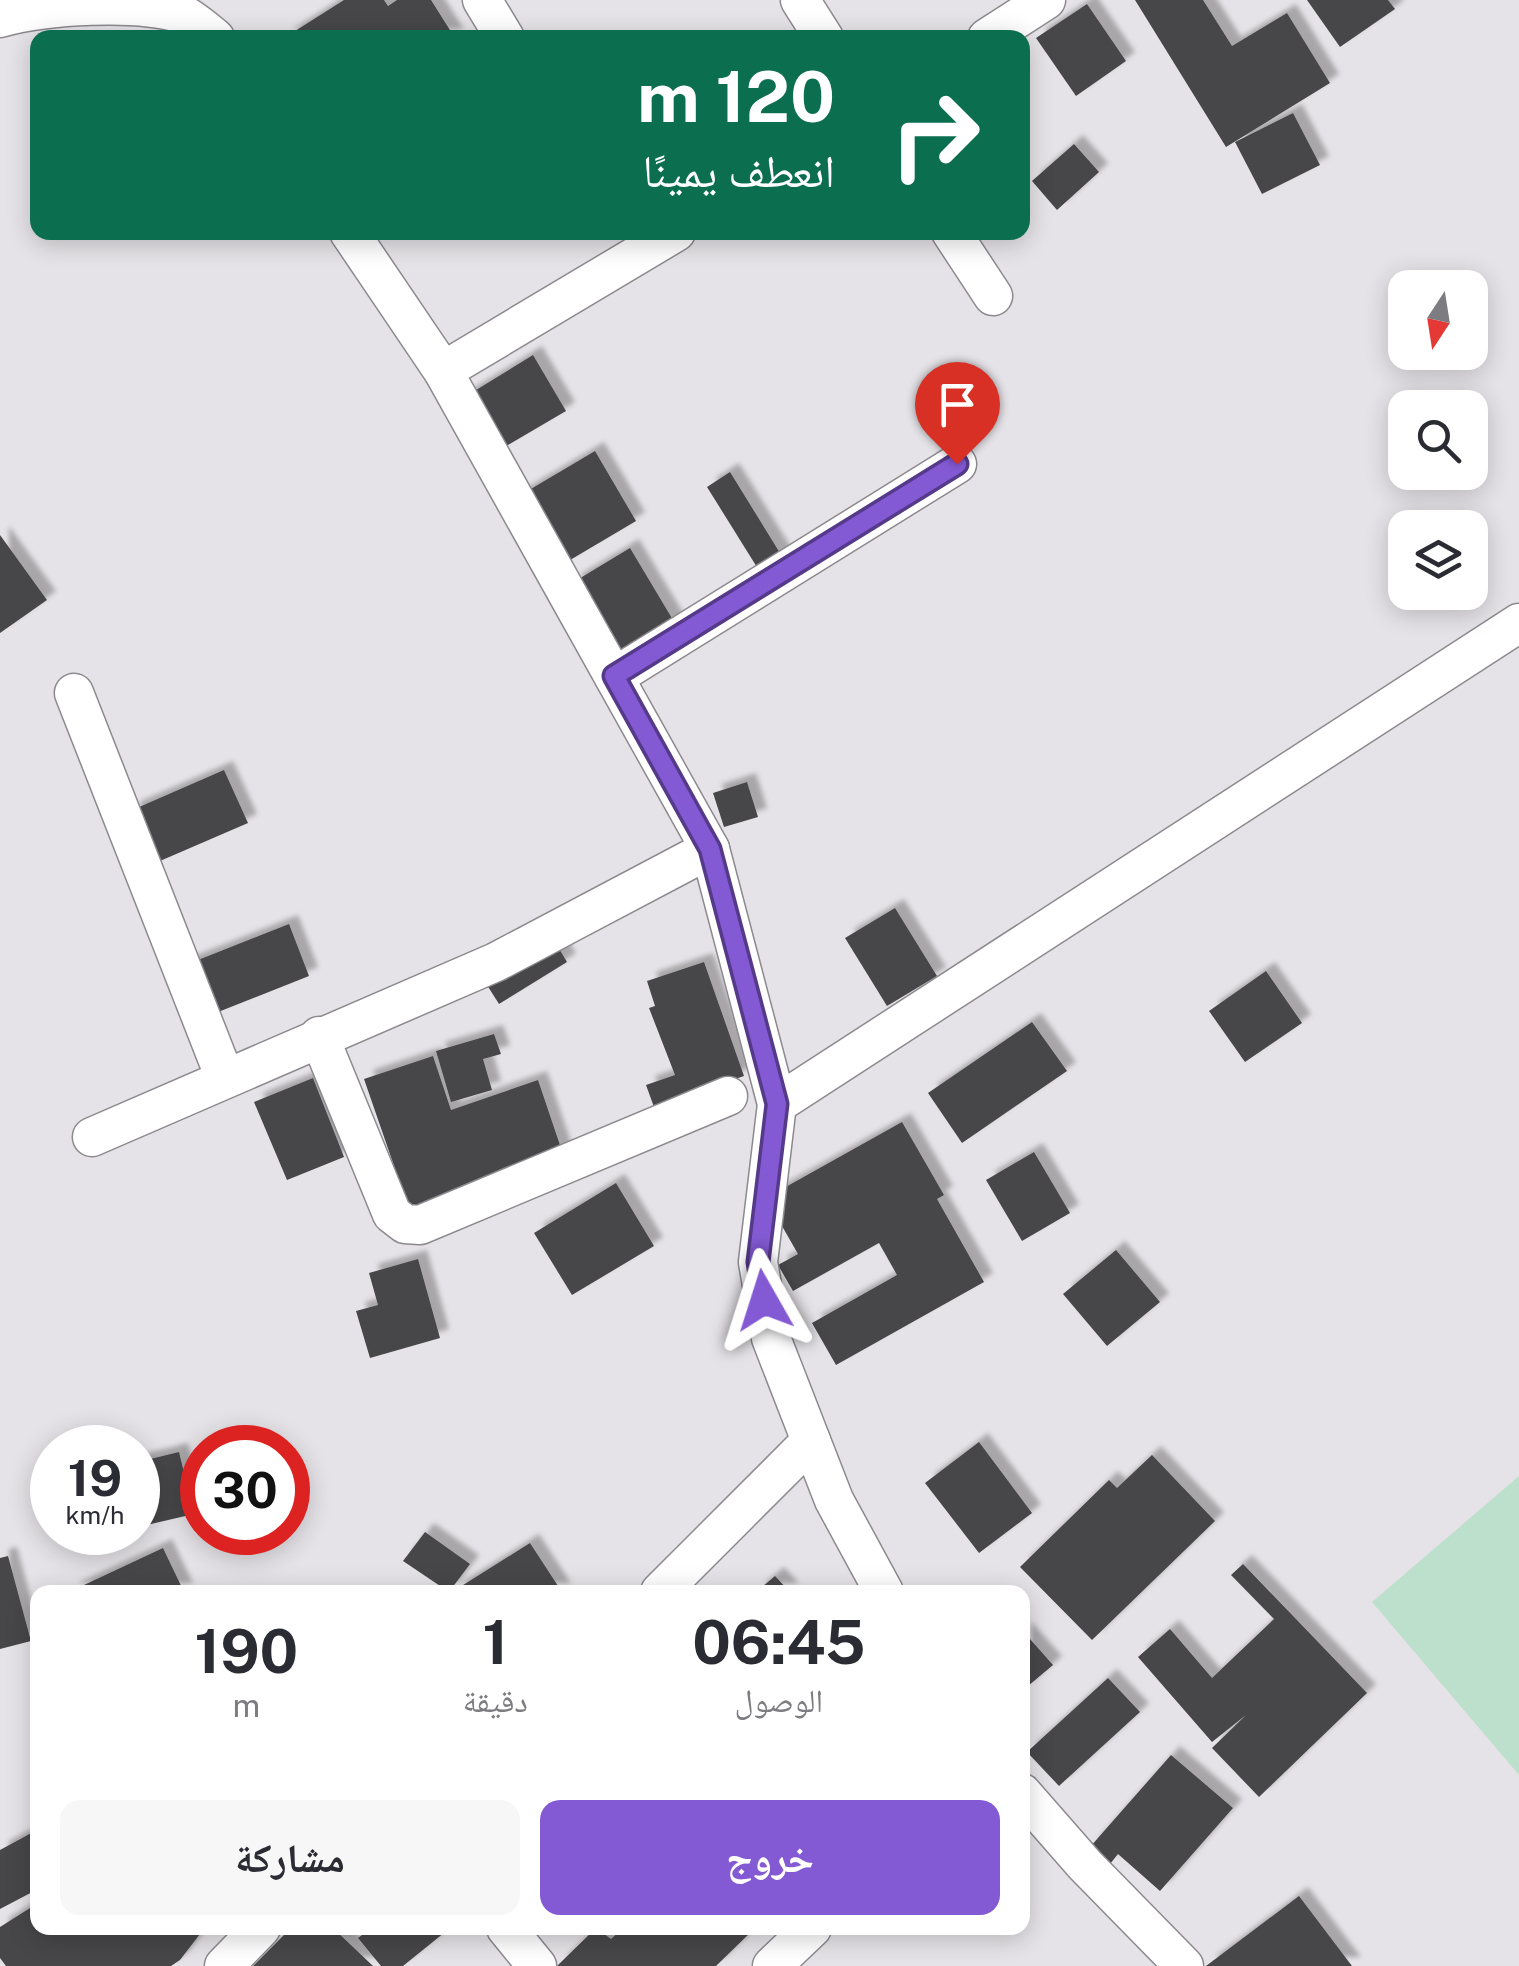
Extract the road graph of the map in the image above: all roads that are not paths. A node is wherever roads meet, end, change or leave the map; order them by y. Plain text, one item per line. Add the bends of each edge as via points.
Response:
1 (482, 0) edge
2 (800, 0) edge
3 (1046, 0) edge
4 (124, 2) edge
5 (185, 7) edge
6 (0, 18) edge
7 (207, 30) edge
8 (500, 30) edge
9 (819, 30) edge
10 (999, 30) edge
11 (354, 240) edge
12 (956, 240) edge
13 (635, 243) edge
14 (993, 296) dead end
15 (442, 371) junction
16 (957, 464) dead end
17 (1519, 623) edge
18 (614, 676) junction
19 (74, 693) dead end
20 (710, 849) junction
21 (319, 1036) junction
22 (225, 1078) junction
23 (728, 1096) dead end
24 (777, 1104) junction
25 (92, 1137) dead end
26 (811, 1441) junction
27 (667, 1585) edge
28 (880, 1585) edge
29 (1030, 1802) edge
30 (254, 1935) edge
31 (512, 1935) edge
32 (805, 1935) edge
33 (1168, 1961) edge
34 (224, 1966) edge
35 (537, 1966) edge
36 (772, 1966) edge

1 - 8 street
2 - 9 street
3 - 10 street
4 - 5 street
4 - 6 street via 40,7
5 - 7 street
11 - 15 street
12 - 14 street
13 - 15 street
15 - 18 street
16 - 18 street
17 - 24 street
18 - 20 street
19 - 22 street
20 - 21 street via 496,962
20 - 24 street
21 - 22 street
21 - 23 street via 392,1214 405,1224 420,1224
22 - 25 street
24 - 26 street via 758,1262 771,1338
26 - 27 street
26 - 28 street
29 - 33 street
30 - 34 street
31 - 35 street
32 - 36 street

